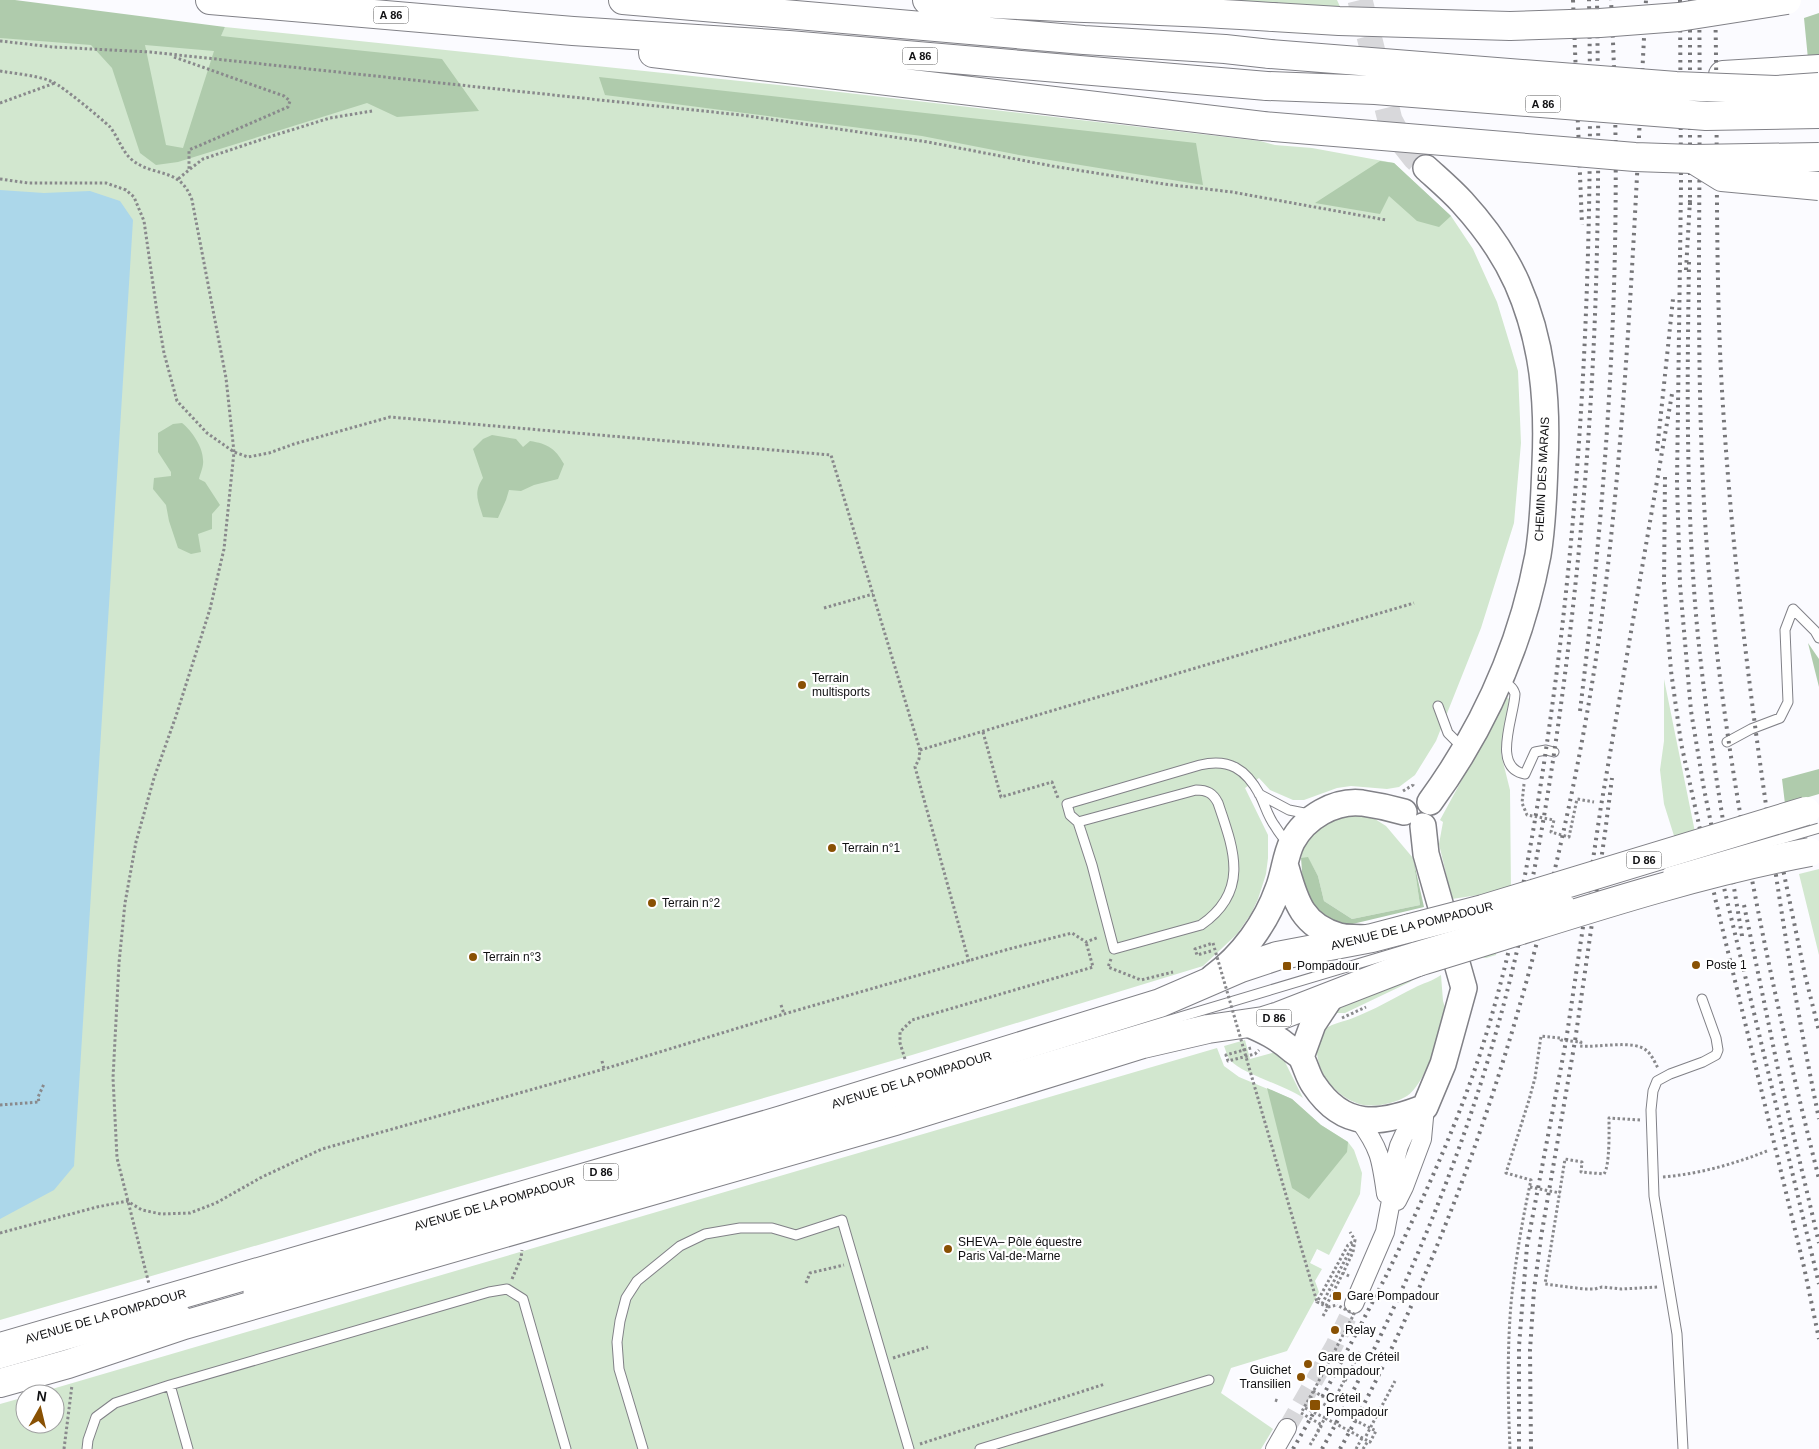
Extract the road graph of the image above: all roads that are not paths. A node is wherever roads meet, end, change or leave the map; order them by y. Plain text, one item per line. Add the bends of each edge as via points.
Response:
1 (210, 0) edge
2 (623, 0) edge
3 (927, 0) edge
4 (1787, 0) edge
5 (573, 31) junction
6 (1819, 69) edge
7 (1676, 86) junction
8 (1819, 87) edge
9 (1819, 114) edge
10 (1819, 157) edge
11 (1693, 159) junction
12 (1426, 168) tunnel mouth
13 (1819, 186) edge
14 (1819, 638) edge
15 (1501, 681) junction
16 (1438, 706) dead end
17 (1727, 742) dead end
18 (1465, 750) junction
19 (1554, 752) dead end
20 (1259, 794) junction
21 (1316, 816) junction
22 (1413, 819) junction
23 (1078, 822) junction
24 (1815, 829) edge
25 (1288, 855) junction
26 (1660, 874) dead end
27 (1576, 899) dead end
28 (1400, 943) junction
29 (1189, 979) junction
30 (1331, 997) junction
31 (1702, 999) dead end
32 (1249, 1036) junction
33 (1301, 1057) junction
34 (1425, 1107) junction
35 (1359, 1120) junction
36 (1388, 1216) junction
37 (241, 1294) dead end
38 (1354, 1304) tunnel mouth
39 (193, 1308) dead end
40 (0, 1347) edge
41 (0, 1364) edge
42 (1209, 1380) dead end
43 (0, 1384) edge
44 (170, 1385) junction
45 (1287, 1428) tunnel mouth
46 (908, 1448) edge
47 (87, 1449) edge
48 (188, 1449) edge
49 (566, 1449) edge
50 (643, 1449) edge
51 (980, 1449) edge
52 (1276, 1449) edge
53 (1683, 1449) edge

1 - 5 main road, A 86
2 - 7 main road, A 86, bridge
3 - 4 main road, bridge via 1339,21 1530,26 1679,17
5 - 9 main road, A 86, bridge via 789,45 1267,86 1375,90 1706,116
5 - 11 main road, bridge via 609,48 1263,126 1561,152
6 - 7 main road, bridge via 1722,75
7 - 8 main road, A 86, bridge via 1776,90
10 - 11 main road, bridge
11 - 13 main road, bridge via 1722,177
12 - 15 street, CHEMIN DES MARAIS via 1462,201 1517,283 1537,341 1545,387 1544,506 1538,554
14 - 17 lane via 1793,609 1785,630 1788,702 1780,718
15 - 18 street, CHEMIN DES MARAIS
15 - 19 lane via 1515,694 1507,738 1512,769 1525,774 1536,752
16 - 18 lane via 1448,733
18 - 22 street, CHEMIN DES MARAIS via 1430,802 1434,809 1430,822
20 - 21 lane via 1289,810
20 - 23 lane via 1253,783 1236,767 1218,762 1067,804 1070,815
20 - 25 lane
21 - 22 street via 1331,808 1361,803
21 - 25 street via 1298,832
22 - 34 street via 1464,988 1443,1064
23 - 23 lane via 1114,949 1201,925 1220,910 1228,896 1234,868 1233,848 1218,803 1205,791 1196,790
24 - 26 lane, bridge
24 - 28 main road, AVENUE DE LA POMPADOUR / D 86, bridge via 1483,908
24 - 28 main road, AVENUE DE LA POMPADOUR / D 86, bridge via 1762,861 1628,897 1491,940
25 - 28 street via 1294,897 1307,919 1340,936
25 - 29 street via 1266,916 1244,948 1228,965
27 - 28 lane, AVENUE DE LA POMPADOUR, bridge
28 - 29 main road, AVENUE DE LA POMPADOUR / D 86 via 1277,956 1242,968
28 - 30 main road, AVENUE DE LA POMPADOUR / D 86 via 1378,978
28 - 37 lane, AVENUE DE LA POMPADOUR via 609,1188
29 - 40 main road, AVENUE DE LA POMPADOUR / D 86 via 1173,998 1151,1006 772,1123
30 - 32 main road, AVENUE DE LA POMPADOUR / D 86 via 1279,1016
30 - 33 street via 1313,1024
31 - 53 lane via 1718,1050 1703,1062 1657,1081 1650,1121 1654,1196 1678,1334
32 - 33 street via 1278,1037
32 - 43 main road, AVENUE DE LA POMPADOUR / D 86 via 1208,1029 1143,1044 895,1121 184,1325
33 - 35 street via 1313,1085 1329,1104
34 - 35 street via 1389,1119
34 - 36 street via 1422,1139 1404,1187
35 - 36 street via 1374,1140 1382,1160
36 - 38 street via 1385,1232
39 - 41 lane, AVENUE DE LA POMPADOUR
42 - 51 lane
44 - 47 lane via 115,1403 96,1417
44 - 48 lane
44 - 49 lane via 508,1289 523,1299
45 - 52 street
46 - 50 lane via 842,1220 796,1235 772,1228 740,1228 705,1234 680,1246 637,1281 626,1298 617,1342 618,1369

